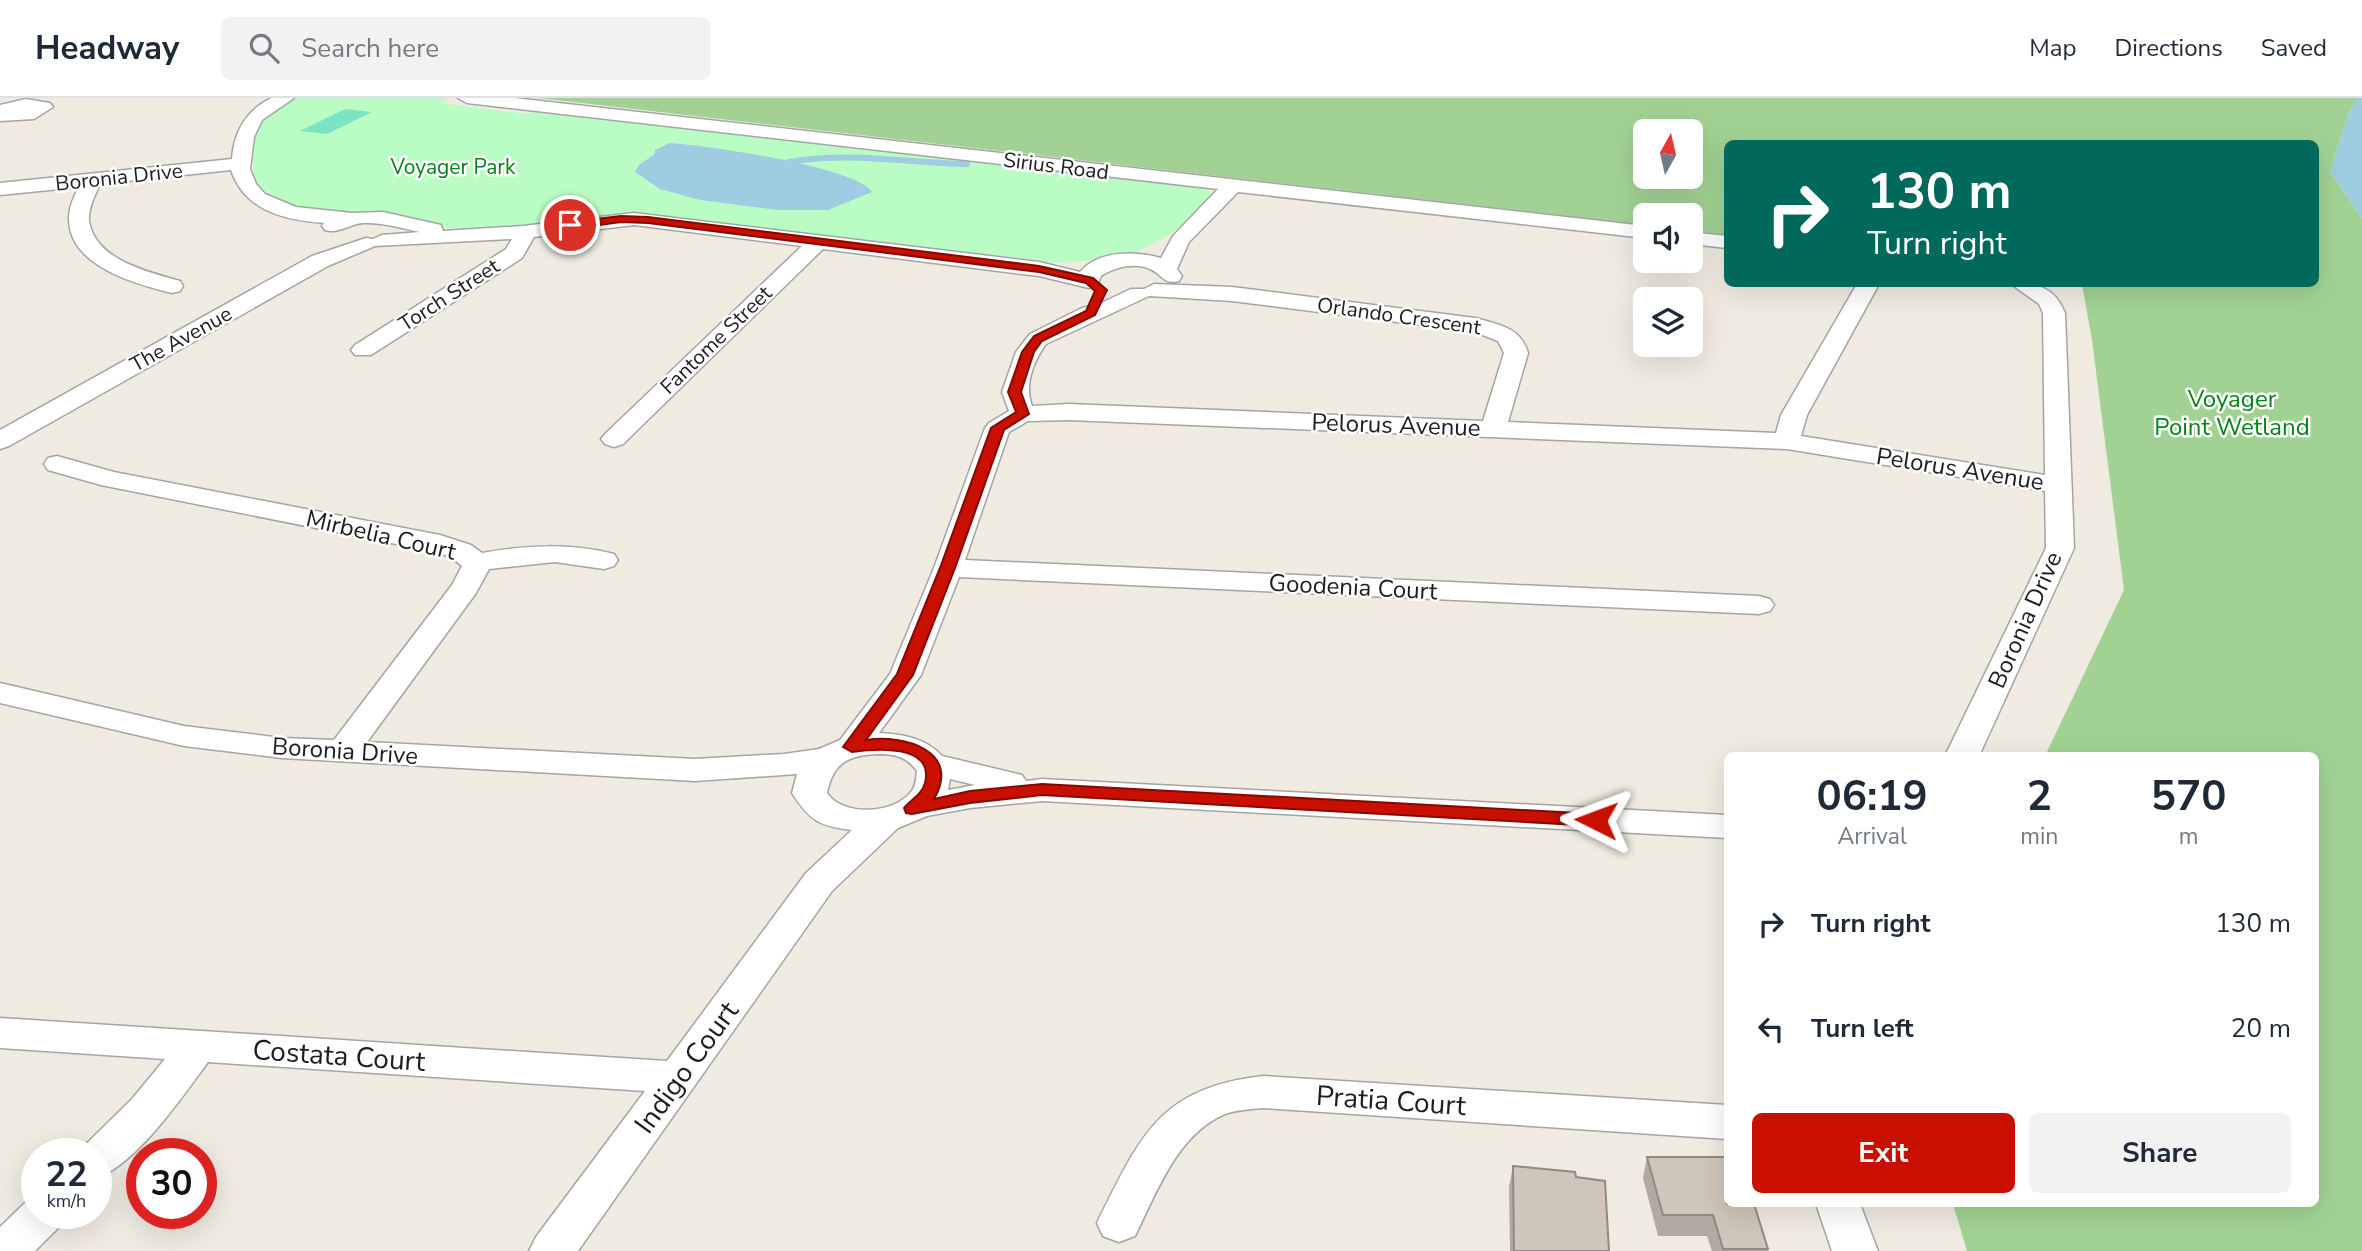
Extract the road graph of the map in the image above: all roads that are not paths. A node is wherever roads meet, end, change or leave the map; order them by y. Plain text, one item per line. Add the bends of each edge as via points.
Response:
1 (285, 98) edge
2 (467, 98) edge
3 (238, 164) junction
4 (92, 179) junction
5 (1231, 186) junction
6 (0, 189) edge
7 (299, 216) junction
8 (352, 219) junction
9 (401, 221) junction
10 (527, 231) junction
11 (1633, 231) edge
12 (477, 234) junction
13 (325, 238) junction
14 (1703, 239) edge
15 (1181, 240) junction
16 (374, 242) junction
17 (818, 242) junction
18 (1724, 242) edge
19 (1131, 261) junction
20 (1097, 279) junction
21 (1157, 283) junction
22 (172, 286) dead end
23 (1866, 287) edge
24 (2029, 287) edge
25 (1090, 313) junction
26 (363, 350) dead end
27 (1023, 414) junction
28 (0, 426) edge
29 (1493, 429) junction
30 (614, 439) dead end
31 (0, 441) edge
32 (1787, 441) junction
33 (57, 464) dead end
34 (2058, 485) junction
35 (604, 561) dead end
36 (475, 564) junction
37 (948, 568) junction
38 (1759, 605) dead end
39 (905, 675) junction
40 (0, 693) edge
41 (343, 752) junction
42 (841, 752) junction
43 (1964, 752) edge
44 (921, 756) junction
45 (695, 770) junction
46 (1042, 790) junction
47 (820, 806) junction
48 (899, 814) junction
49 (1724, 827) edge
50 (820, 882) junction
51 (0, 1033) edge
52 (198, 1046) junction
53 (678, 1077) junction
54 (1724, 1122) edge
55 (112, 1145) edge
56 (1839, 1207) edge
57 (1119, 1223) dead end
58 (28, 1229) edge
59 (5, 1251) edge
60 (552, 1251) edge
61 (1855, 1251) edge

1 - 3 street via 251,120
2 - 5 street, Sirius Road
3 - 4 street, Boronia Drive
3 - 7 street via 251,192
4 - 6 street, Boronia Drive
4 - 22 street via 78,218 87,242 127,271
5 - 11 street, Sirius Road
5 - 15 street
7 - 8 street
7 - 13 street
8 - 9 street via 382,216
8 - 13 street, The Avenue via 331,226
9 - 12 street
9 - 16 street via 401,231
10 - 12 street
10 - 17 street via 634,219
10 - 26 street, Torch Street via 514,253
12 - 16 street
13 - 16 street via 344,245
13 - 28 street, The Avenue via 292,265
14 - 18 street
15 - 19 street
15 - 21 street
16 - 31 street, The Avenue via 320,261
17 - 20 street
17 - 30 street, Fantome Street
19 - 20 street
19 - 21 street via 1149,262
20 - 21 street
20 - 25 street
21 - 25 street
21 - 29 street, Orlando Crescent via 1475,325 1500,333 1509,338 1516,353
23 - 32 street via 1794,415
24 - 34 street, Boronia Drive via 2042,293 2052,306
25 - 27 street via 1032,345 1014,392
27 - 29 street, Pelorus Avenue via 1051,411
27 - 37 street via 998,428
29 - 32 street, Pelorus Avenue
32 - 34 street, Pelorus Avenue
33 - 36 street, Mirbelia Court via 110,479 440,544 465,553
34 - 43 street, Boronia Drive via 2058,556
35 - 36 street via 545,551
36 - 41 street, Mirbelia Court via 466,587
37 - 38 street, Goodenia Court
37 - 39 street
39 - 42 street
39 - 44 street via 901,713
40 - 41 street, Boronia Drive via 184,736
41 - 45 street, Boronia Drive
42 - 44 street via 878,743
42 - 45 street, Boronia Drive via 784,765
42 - 47 street via 817,768 810,780
44 - 46 street
44 - 48 street via 935,777 931,791
45 - 47 street, Boronia Drive via 774,785
46 - 48 street via 970,797
46 - 49 street
47 - 48 street via 859,822
47 - 50 street, Indigo Court via 830,846
48 - 50 street, Indigo Court
50 - 53 street, Indigo Court
51 - 52 street, Costata Court
52 - 53 street, Costata Court
52 - 55 street via 147,1111
53 - 60 street, Indigo Court
54 - 57 street, Pratia Court via 1273,1092 1233,1096 1207,1104 1184,1120 1148,1170
56 - 61 street
58 - 59 street

